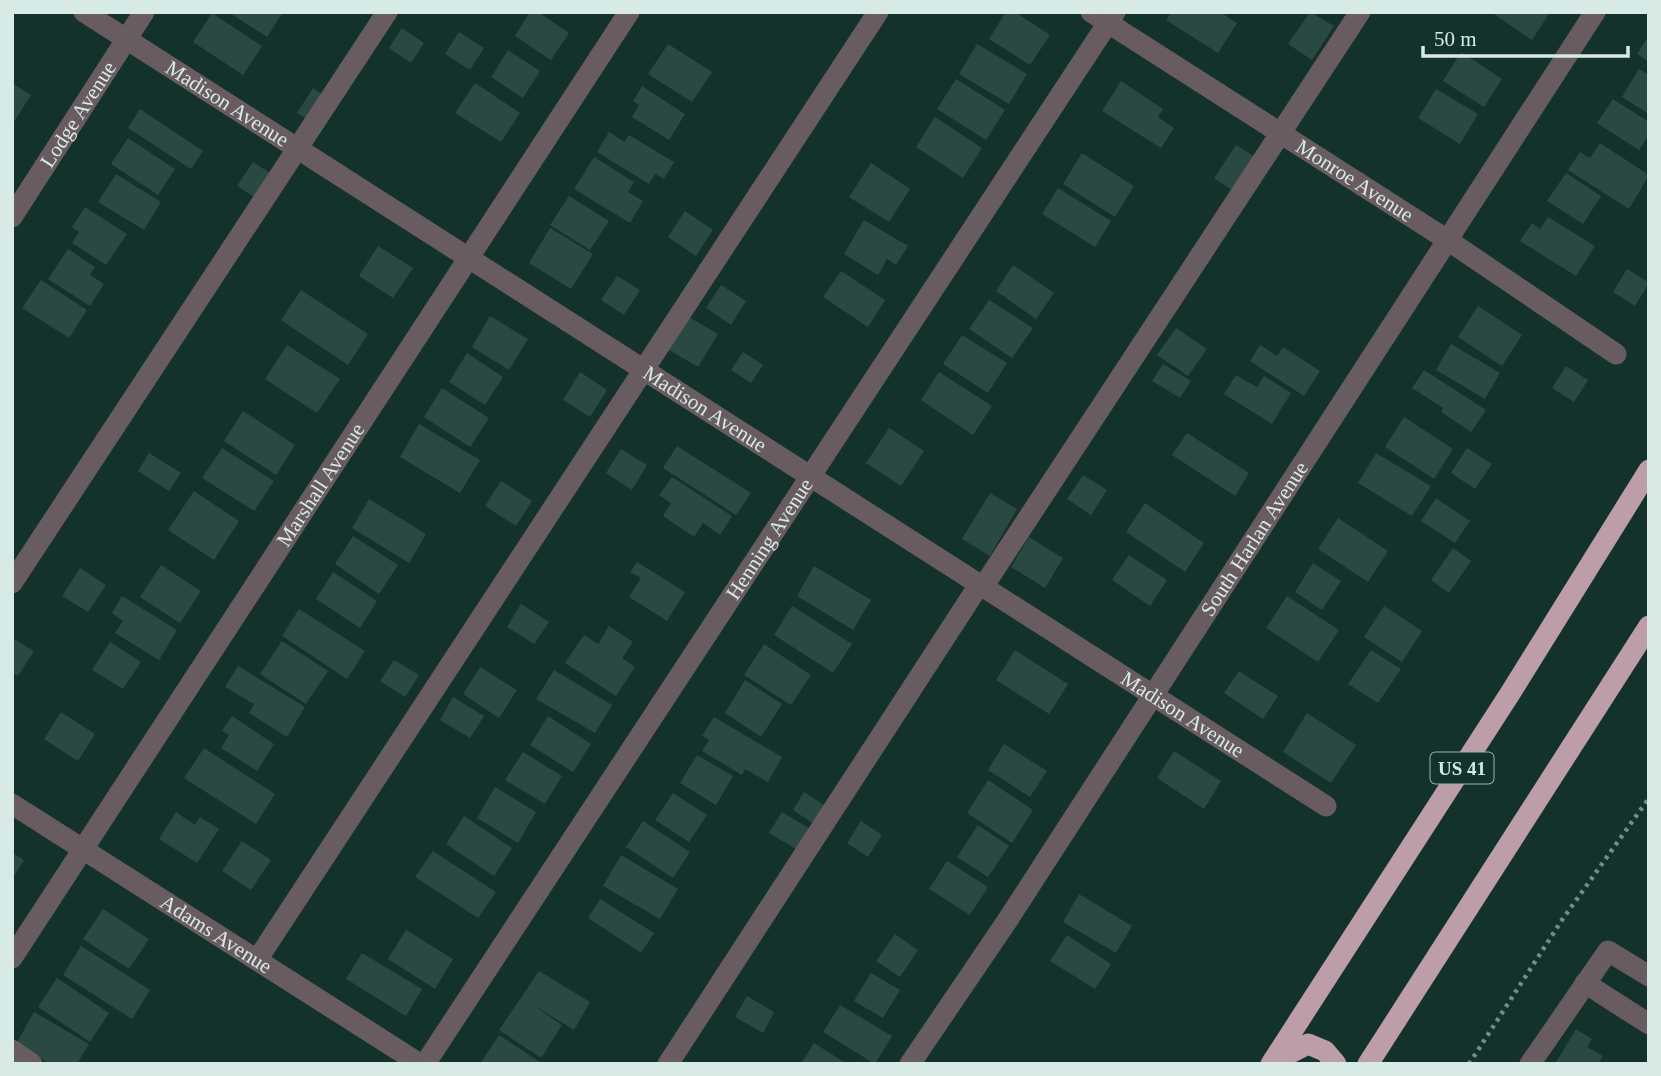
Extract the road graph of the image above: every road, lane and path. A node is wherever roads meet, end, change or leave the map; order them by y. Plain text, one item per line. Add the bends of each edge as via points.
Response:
1 (84, 12) edge
2 (144, 12) edge
3 (387, 12) edge
4 (629, 12) edge
5 (878, 12) edge
6 (1360, 12) edge
7 (1595, 12) edge
8 (1104, 16) edge
9 (127, 39) junction
10 (1282, 134) junction
11 (297, 149) junction
12 (12, 217) edge
13 (1446, 239) junction
14 (468, 259) junction
15 (1615, 354) dead end
16 (641, 370) junction
17 (1649, 470) edge
18 (810, 478) junction
19 (12, 583) edge
20 (981, 586) junction
21 (1649, 625) edge
22 (1152, 695) junction
23 (1649, 798) edge
24 (12, 804) edge
25 (1326, 806) dead end
26 (83, 849) junction
27 (12, 958) edge
28 (257, 960) junction
29 (1649, 976) edge
30 (1585, 983) junction
31 (1649, 1024) edge
32 (12, 1050) edge
33 (32, 1064) edge
34 (423, 1064) edge
35 (668, 1064) edge
36 (910, 1064) edge
37 (1271, 1064) edge
38 (1336, 1064) edge
39 (1368, 1064) edge
40 (1469, 1064) edge
41 (1530, 1064) edge

1 - 9 street, Madison Avenue
2 - 9 street, Lodge Avenue
3 - 11 street
4 - 14 street, Marshall Avenue
5 - 16 street
6 - 10 street
7 - 13 street, South Harlan Avenue
8 - 10 street, Monroe Avenue
8 - 18 street, Henning Avenue
9 - 11 street, Madison Avenue
9 - 12 street, Lodge Avenue
10 - 13 street, Monroe Avenue
10 - 20 street
11 - 14 street, Madison Avenue
11 - 19 street
13 - 15 street, Monroe Avenue
13 - 22 street, South Harlan Avenue
14 - 16 street, Madison Avenue
14 - 26 street, Marshall Avenue
16 - 18 street, Madison Avenue
16 - 28 street
17 - 37 highway, US 41
18 - 20 street, Madison Avenue
18 - 34 street, Henning Avenue
20 - 22 street, Madison Avenue
20 - 35 street
21 - 39 highway
22 - 25 street, Madison Avenue
22 - 36 street, South Harlan Avenue
23 - 40 path via 1567,912
24 - 26 street, Adams Avenue
26 - 27 street, Marshall Avenue
26 - 28 street, Adams Avenue
28 - 34 street, Adams Avenue
29 - 30 street via 1608,951
30 - 31 street
30 - 41 street
32 - 33 street
37 - 38 highway via 1308,1044 1325,1051

